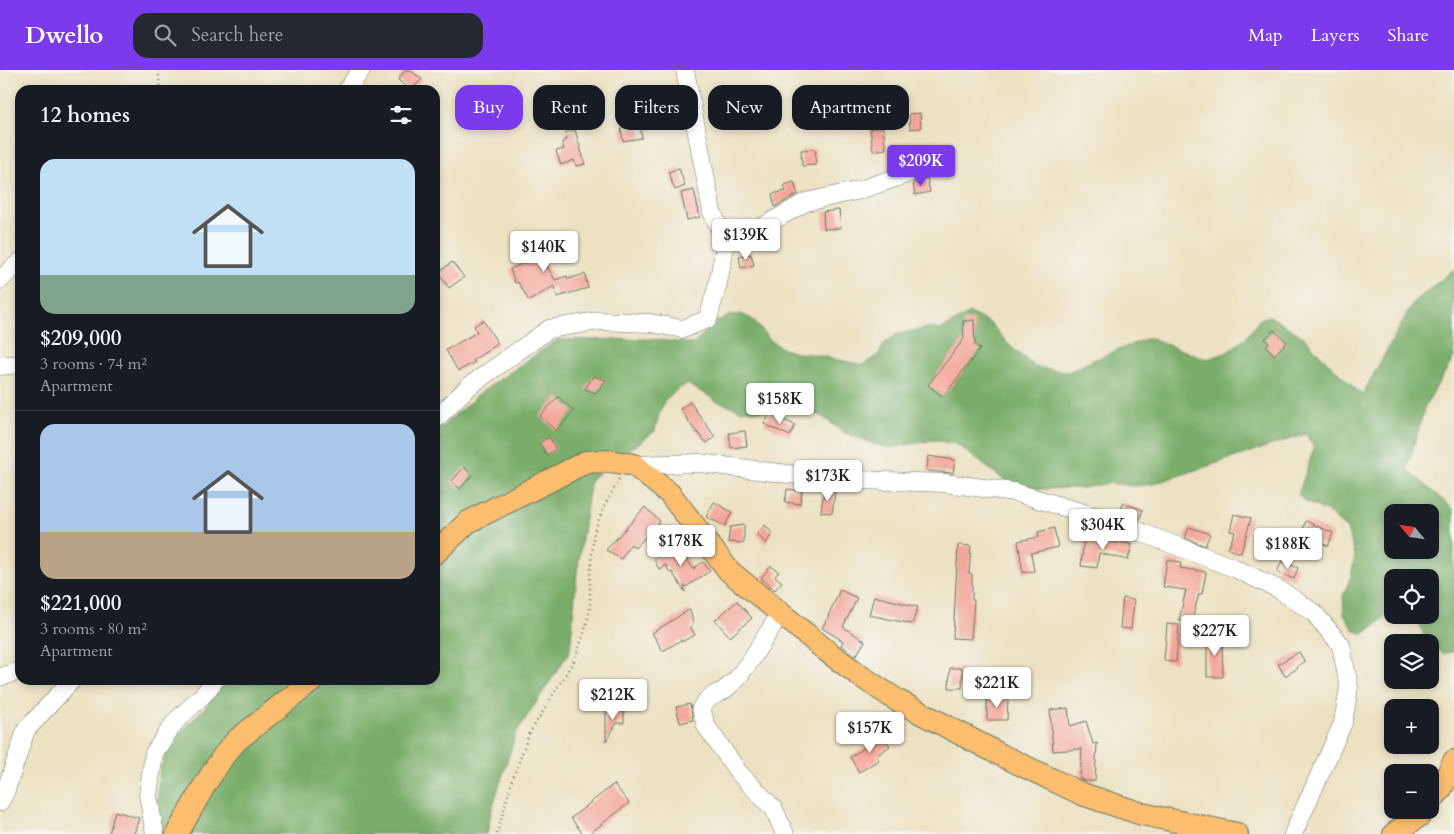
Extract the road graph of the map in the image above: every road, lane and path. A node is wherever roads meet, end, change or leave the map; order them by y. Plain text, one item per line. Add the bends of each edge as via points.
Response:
1 (158, 70) edge
2 (360, 70) edge
3 (685, 70) edge
4 (161, 85) edge
5 (350, 85) edge
6 (924, 168) dead end
7 (726, 242) junction
8 (15, 266) edge
9 (0, 280) edge
10 (15, 364) edge
11 (0, 366) edge
12 (440, 415) edge
13 (631, 464) junction
14 (440, 548) edge
15 (780, 614) junction
16 (15, 672) edge
17 (0, 677) edge
18 (67, 685) edge
19 (211, 685) edge
20 (306, 685) edge
21 (1454, 761) edge
22 (1439, 791) edge
23 (0, 802) edge
24 (1416, 819) edge
25 (155, 834) edge
26 (177, 834) edge
27 (497, 834) edge
28 (785, 834) edge
29 (1237, 834) edge
30 (1292, 834) edge
31 (1394, 834) edge

1 - 4 path
2 - 5 street
3 - 7 street via 712,212
6 - 7 street via 860,190 806,202 760,228
7 - 12 street via 708,319 682,329 598,321 549,329 468,387
8 - 9 street
10 - 11 street
13 - 14 main road via 586,462 468,522
13 - 15 main road via 670,494 729,571
13 - 27 path via 604,507 594,532 590,610 575,659 529,734
13 - 30 street via 699,463 830,480 945,483 1014,492 1114,522 1234,568 1280,590 1314,613 1341,645 1348,687 1343,724
15 - 28 street via 736,680 708,699 701,708 710,733 739,773 774,809
15 - 29 main road via 898,701 1001,755 1074,790 1142,814
16 - 17 street
18 - 23 street via 26,730
19 - 25 street via 175,722 154,753 148,795
20 - 26 main road via 237,740 224,755
21 - 22 main road
24 - 31 main road

